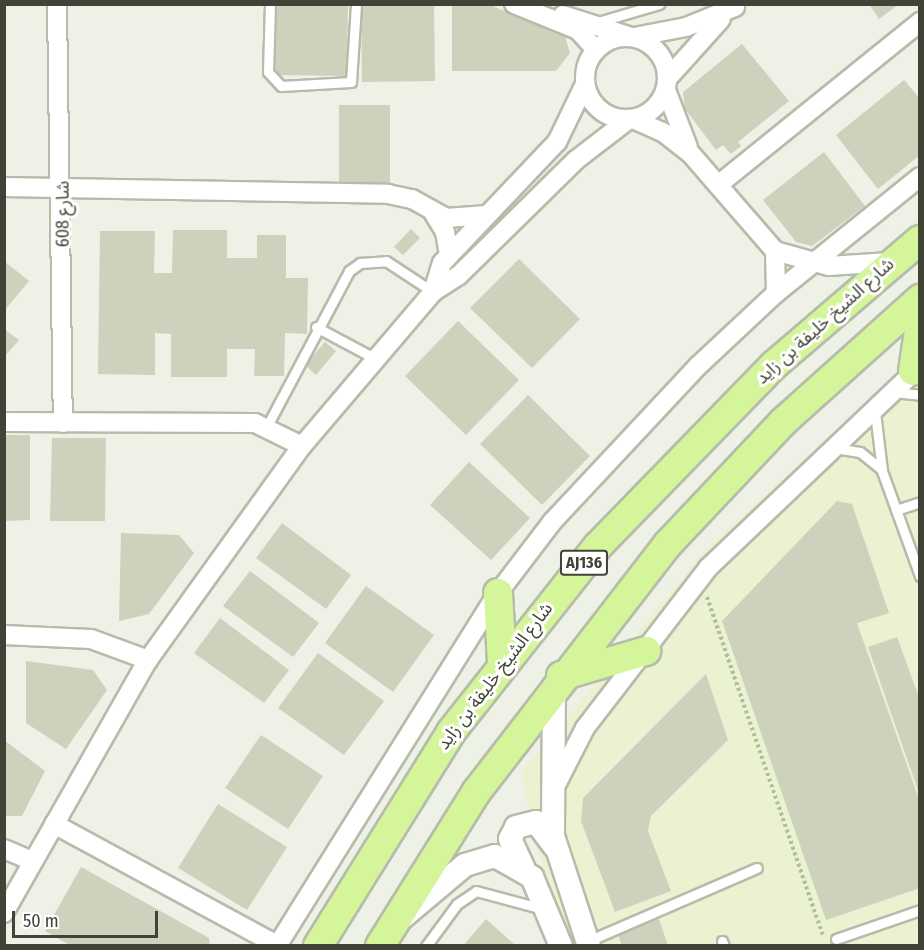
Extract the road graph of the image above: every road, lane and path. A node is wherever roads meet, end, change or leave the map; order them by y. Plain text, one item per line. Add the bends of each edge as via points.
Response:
1 (57, 4) edge
2 (270, 4) edge
3 (356, 4) edge
4 (514, 4) edge
5 (658, 4) edge
6 (737, 6) edge
7 (564, 10) edge
8 (538, 13) junction
9 (592, 22) junction
10 (920, 22) edge
11 (631, 36) junction
12 (596, 50) junction
13 (585, 84) junction
14 (667, 84) junction
15 (631, 119) junction
16 (691, 154) junction
17 (920, 177) edge
18 (718, 185) junction
19 (4, 187) edge
20 (64, 187) junction
21 (433, 212) junction
22 (487, 216) junction
23 (920, 240) edge
24 (775, 250) junction
25 (449, 255) junction
26 (890, 262) junction
27 (811, 264) junction
28 (433, 292) junction
29 (776, 293) junction
30 (920, 299) edge
31 (920, 324) edge
32 (316, 327) junction
33 (376, 359) junction
34 (917, 377) edge
35 (875, 408) junction
36 (4, 422) edge
37 (63, 423) junction
38 (267, 426) junction
39 (302, 446) junction
40 (832, 448) junction
41 (882, 471) junction
42 (920, 502) edge
43 (896, 510) junction
44 (909, 545) junction
45 (920, 545) edge
46 (920, 576) edge
47 (700, 578) junction
48 (498, 593) junction
49 (4, 635) edge
50 (646, 651) junction
51 (148, 660) junction
52 (502, 662) junction
53 (558, 680) junction
54 (554, 791) junction
55 (54, 824) junction
56 (4, 849) edge
57 (556, 851) junction
58 (32, 861) junction
59 (757, 868) dead end
60 (524, 869) junction
61 (920, 910) edge
62 (549, 911) junction
63 (4, 913) edge
64 (385, 936) edge
65 (836, 939) dead end
66 (589, 943) edge
67 (826, 943) dead end
68 (277, 945) edge
69 (318, 945) edge
70 (426, 945) edge
71 (561, 945) edge

1 - 20 street, شارع 608
2 - 3 lane via 268,72 281,86 351,82
4 - 8 street
5 - 9 lane
6 - 11 street via 686,27
6 - 14 street
7 - 8 street
7 - 9 street
8 - 12 street via 578,30
9 - 11 street
10 - 18 street
11 - 12 street
11 - 14 street via 662,56
12 - 13 street
13 - 15 street via 595,106
13 - 22 street via 557,142
14 - 15 street via 654,109
14 - 16 street
15 - 16 street via 664,133
15 - 28 street via 576,160 458,276
16 - 18 street
17 - 27 street
18 - 24 street
19 - 20 street
20 - 21 street via 388,194 412,199
20 - 37 street, شارع 608
21 - 22 street via 459,221
21 - 25 street via 446,232
22 - 25 street
23 - 26 main road, شارع الشيخ خليفة بن زايد / AJ136
24 - 27 street
24 - 29 street
25 - 28 street
26 - 27 street
26 - 52 main road, شارع الشيخ خليفة بن زايد / AJ136 via 774,365 661,476
27 - 29 street
28 - 32 lane via 386,261 360,263 349,271
28 - 33 street
29 - 48 street via 623,442
30 - 53 main road, AJ136 via 725,481
31 - 34 main road
32 - 33 lane
32 - 38 lane
33 - 39 street
34 - 35 street via 890,392
35 - 40 street
35 - 41 lane
36 - 37 street
37 - 38 street
38 - 39 street
39 - 51 street
40 - 41 lane via 860,452
40 - 47 street
41 - 43 lane
42 - 43 lane
43 - 44 lane
44 - 45 lane
44 - 46 lane
47 - 50 street
47 - 67 path
48 - 52 main road
48 - 68 street
49 - 51 street via 91,639
50 - 53 main road
50 - 54 street via 580,735
51 - 55 street
52 - 69 main road, شارع الشيخ خليفة بن زايد / AJ136 via 413,789
53 - 54 street
53 - 64 main road, AJ136 via 477,791
54 - 57 street
55 - 58 street
55 - 68 street
56 - 58 street
57 - 60 street via 542,826 522,823 510,840
57 - 66 street
58 - 63 street
59 - 66 lane
60 - 62 street
60 - 64 street via 495,856 473,861
61 - 65 lane
62 - 70 lane via 477,891 457,904
62 - 71 street

